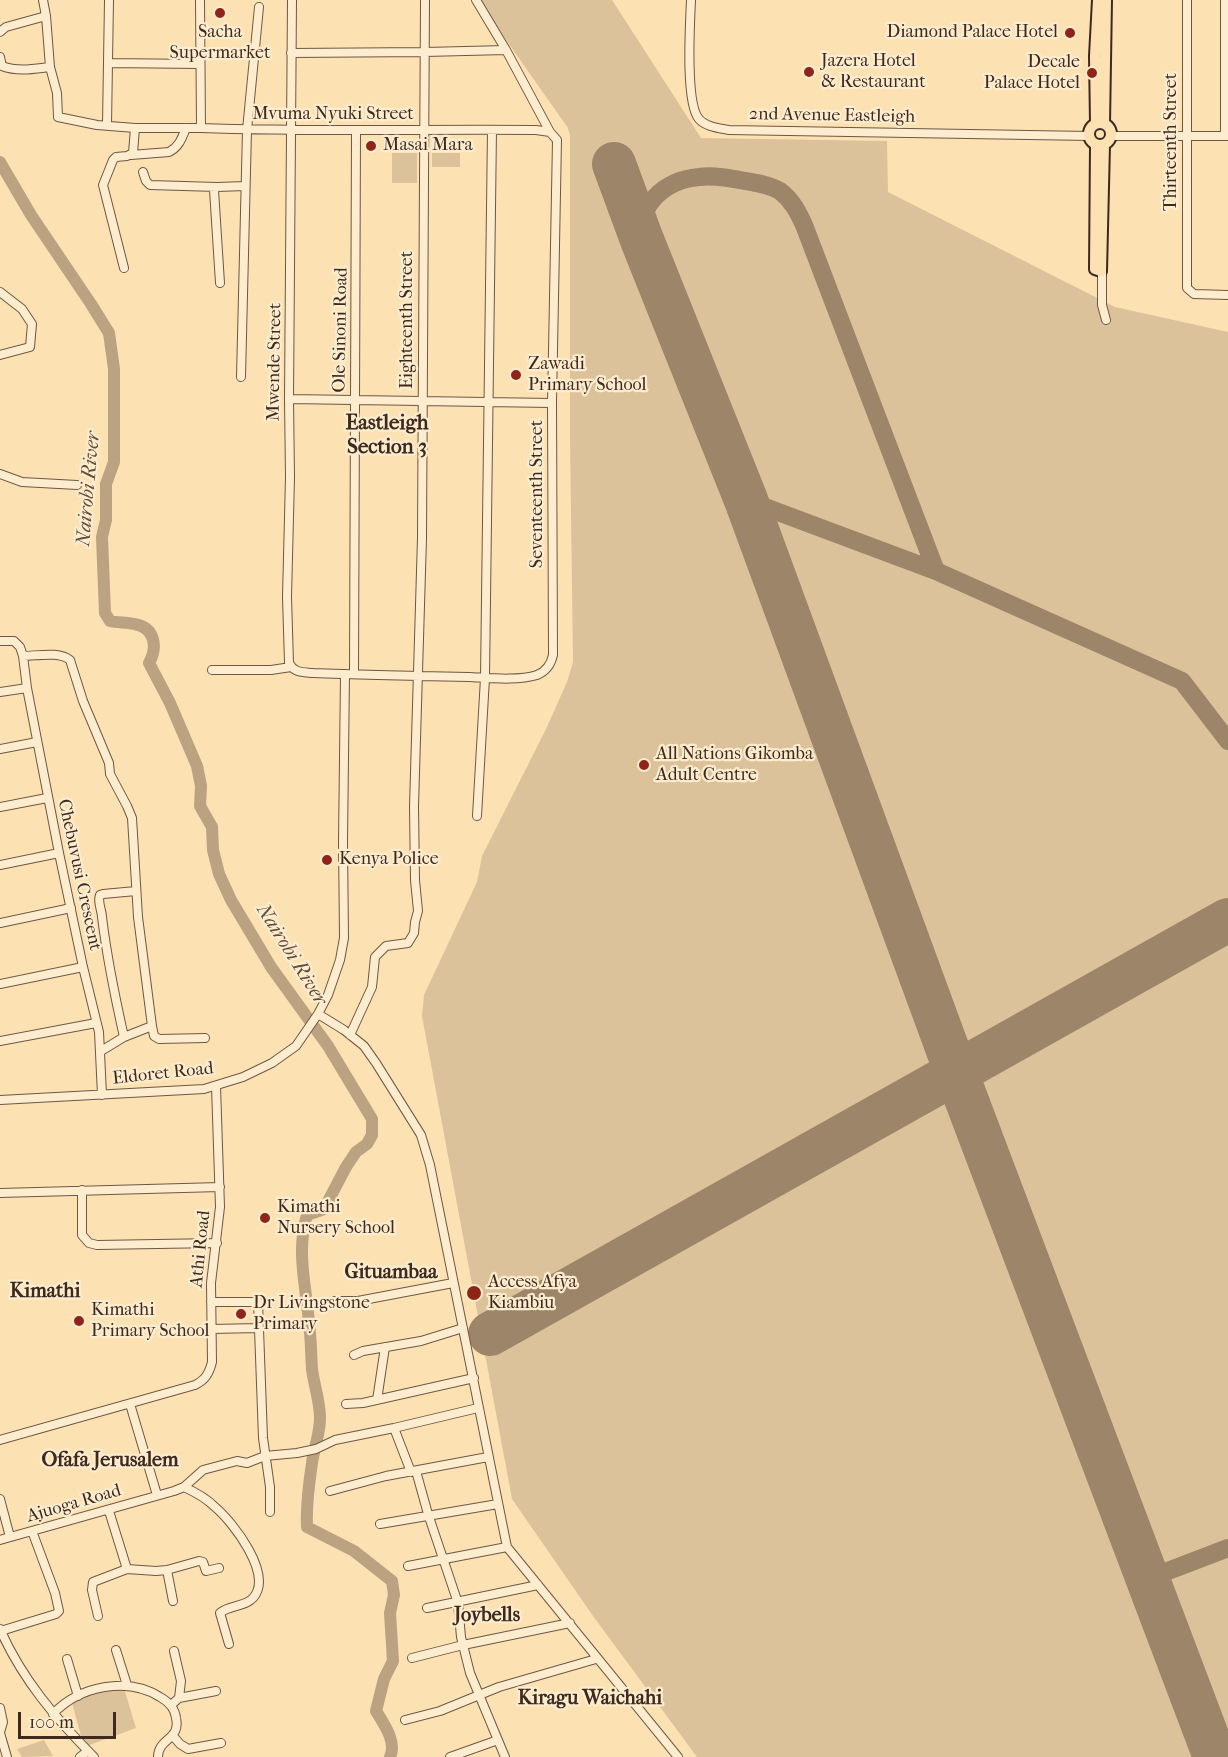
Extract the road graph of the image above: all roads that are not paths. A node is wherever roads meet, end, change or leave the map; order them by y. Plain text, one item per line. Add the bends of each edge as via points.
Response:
1 (43, 0) edge
2 (109, 0) edge
3 (200, 0) edge
4 (292, 0) edge
5 (425, 0) edge
6 (476, 0) edge
7 (691, 0) edge
8 (1098, 0) edge
9 (1107, 0) edge
10 (1187, 0) edge
11 (1225, 0) edge
12 (259, 7) dead end
13 (46, 16) junction
14 (0, 32) edge
15 (506, 50) junction
16 (424, 52) junction
17 (291, 53) junction
18 (0, 57) edge
19 (108, 63) junction
20 (200, 63) junction
21 (50, 68) junction
22 (1100, 124) junction
23 (107, 125) junction
24 (135, 128) junction
25 (186, 128) junction
26 (201, 128) junction
27 (291, 128) junction
28 (247, 130) junction
29 (424, 130) junction
30 (492, 130) junction
31 (356, 131) junction
32 (550, 132) junction
33 (1089, 136) junction
34 (1187, 136) junction
35 (1226, 136) edge
36 (1104, 142) junction
37 (131, 155) junction
38 (143, 172) dead end
39 (217, 186) junction
40 (245, 186) junction
41 (124, 268) dead end
42 (1102, 271) joint
43 (220, 283) dead end
44 (0, 292) edge
45 (1228, 295) edge
46 (1106, 320) dead end
47 (0, 355) edge
48 (241, 377) dead end
49 (289, 399) junction
50 (355, 399) junction
51 (423, 402) junction
52 (488, 402) junction
53 (552, 403) junction
54 (0, 474) edge
55 (77, 485) dead end
56 (0, 641) edge
57 (23, 657) junction
58 (291, 667) junction
59 (212, 670) dead end
60 (345, 674) junction
61 (354, 674) junction
62 (418, 676) junction
63 (485, 678) junction
64 (27, 688) junction
65 (0, 692) edge
66 (37, 742) junction
67 (0, 749) edge
68 (47, 798) junction
69 (0, 807) edge
70 (477, 816) dead end
71 (58, 853) junction
72 (0, 865) edge
73 (136, 891) junction
74 (71, 908) junction
75 (0, 923) edge
76 (83, 968) junction
77 (0, 984) edge
78 (317, 1015) junction
79 (96, 1023) junction
80 (152, 1026) junction
81 (350, 1035) junction
82 (124, 1037) junction
83 (205, 1038) dead end
84 (0, 1041) edge
85 (101, 1051) junction
86 (216, 1086) junction
87 (102, 1095) junction
88 (0, 1100) edge
89 (220, 1187) junction
90 (82, 1190) junction
91 (0, 1193) edge
92 (217, 1243) junction
93 (453, 1283) junction
94 (335, 1301) dead end
95 (211, 1302) junction
96 (259, 1328) junction
97 (463, 1328) junction
98 (211, 1329) junction
99 (385, 1347) junction
100 (354, 1355) dead end
101 (474, 1378) junction
102 (377, 1400) junction
103 (130, 1404) junction
104 (346, 1404) dead end
105 (478, 1408) junction
106 (394, 1428) junction
107 (0, 1440) edge
108 (265, 1456) junction
109 (488, 1457) junction
110 (413, 1471) junction
111 (184, 1487) junction
112 (330, 1491) dead end
113 (157, 1495) junction
114 (0, 1499) edge
115 (498, 1504) junction
116 (109, 1511) junction
117 (270, 1512) dead end
118 (428, 1515) junction
119 (380, 1524) dead end
120 (32, 1531) junction
121 (10, 1537) junction
122 (0, 1540) edge
123 (507, 1547) junction
124 (443, 1560) junction
125 (408, 1566) dead end
126 (219, 1568) dead end
127 (127, 1569) junction
128 (167, 1570) junction
129 (538, 1585) junction
130 (173, 1601) dead end
131 (458, 1603) junction
132 (427, 1608) dead end
133 (98, 1617) dead end
134 (570, 1623) junction
135 (0, 1630) edge
136 (229, 1644) dead end
137 (463, 1645) junction
138 (117, 1650) dead end
139 (174, 1651) dead end
140 (412, 1658) dead end
141 (67, 1659) dead end
142 (596, 1659) junction
143 (127, 1684) junction
144 (216, 1690) dead end
145 (479, 1695) junction
146 (78, 1696) junction
147 (179, 1698) junction
148 (171, 1705) junction
149 (0, 1708) edge
150 (53, 1714) junction
151 (405, 1720) dead end
152 (0, 1733) edge
153 (173, 1736) junction
154 (498, 1740) junction
155 (221, 1743) dead end
156 (91, 1754) edge
157 (675, 1754) edge
158 (7, 1757) edge
159 (80, 1757) edge
160 (158, 1757) edge
161 (450, 1757) edge
162 (505, 1757) edge
163 (664, 1757) edge

1 - 13 street
2 - 19 street
3 - 20 street
4 - 17 street, Mwende Street
5 - 16 street, Eighteenth Street
6 - 15 street
7 - 33 street, 2nd Avenue Eastleigh via 689,58 693,108 704,124 715,128
8 - 22 main road via 1095,56
9 - 22 main road
10 - 34 street, Thirteenth Street
11 - 35 street
12 - 28 street
13 - 14 street
13 - 21 street
15 - 16 street
15 - 32 street
16 - 17 street
16 - 29 street, Eighteenth Street
17 - 27 street, Mwende Street
18 - 21 street via 2,66 10,69
19 - 20 street
19 - 23 street
20 - 26 street
21 - 23 street, Mvuma Nyuki Street via 58,117
22 - 33 main road via 1090,128
22 - 36 main road via 1109,128
23 - 24 street, Mvuma Nyuki Street
24 - 25 street, Mvuma Nyuki Street
24 - 37 street
25 - 26 street, Mvuma Nyuki Street
25 - 37 street via 177,146 169,152
26 - 28 street, Mvuma Nyuki Street
27 - 28 street, Mvuma Nyuki Street
27 - 31 street, Mvuma Nyuki Street
27 - 49 street, Mwende Street
28 - 40 street
29 - 30 street, Mvuma Nyuki Street
29 - 31 street, Mvuma Nyuki Street
29 - 51 street, Eighteenth Street
30 - 32 street, Mvuma Nyuki Street
30 - 52 street
31 - 50 street, Ole Sinoni Road
32 - 53 street, Seventeenth Street via 557,140
33 - 36 main road via 1091,141
34 - 35 street
34 - 36 street
34 - 45 street, Thirteenth Street via 1187,285 1194,294
36 - 42 main road via 1095,269
37 - 41 street via 113,160 103,185
38 - 39 street via 150,185
39 - 40 street
39 - 43 street via 213,190
40 - 48 street
42 - 46 street
44 - 47 street via 22,309 32,324 30,347
49 - 50 street
49 - 58 street, Mwende Street via 287,629
50 - 51 street
50 - 61 street, Ole Sinoni Road
51 - 52 street
51 - 62 street, Eighteenth Street
52 - 53 street
52 - 63 street
53 - 63 street, Seventeenth Street via 554,655 552,663 538,675
54 - 55 street via 22,482
56 - 57 street via 14,641
57 - 64 street, Chebuvusi Crescent
57 - 73 street via 60,656 70,660 110,774 132,818
58 - 59 street
58 - 60 street via 298,672
60 - 61 street
60 - 78 street, Eldoret Road via 344,938 333,984
61 - 62 street
62 - 63 street
62 - 81 street, Eighteenth Street via 414,806 418,911 414,933 408,943 386,946 375,957 372,987
63 - 70 street
64 - 65 street
64 - 66 street, Chebuvusi Crescent
66 - 67 street
66 - 68 street, Chebuvusi Crescent
68 - 69 street
68 - 71 street, Chebuvusi Crescent
71 - 72 street
71 - 74 street, Chebuvusi Crescent
73 - 80 street
73 - 82 street via 98,897
74 - 75 street
74 - 76 street, Chebuvusi Crescent
76 - 77 street
76 - 79 street, Chebuvusi Crescent
78 - 81 street
78 - 86 street, Eldoret Road via 296,1046 272,1063
79 - 84 street
79 - 85 street, Chebuvusi Crescent
80 - 82 street
80 - 83 street via 159,1040
81 - 93 street via 364,1046 421,1135
82 - 85 street
85 - 87 street, Chebuvusi Crescent
86 - 87 street, Eldoret Road
86 - 89 street, Athi Road
87 - 88 street, Eldoret Road
89 - 90 street
89 - 92 street, Athi Road
90 - 91 street
90 - 92 street via 82,1235 88,1243
92 - 95 street, Athi Road
93 - 94 street via 358,1301
93 - 97 street
95 - 96 street via 257,1301
95 - 98 street, Athi Road
96 - 98 street
96 - 108 street
97 - 99 street
97 - 101 street
98 - 103 street, Athi Road via 212,1362 204,1381
99 - 100 street
99 - 102 street
101 - 102 street
101 - 105 street
102 - 104 street
103 - 107 street, Athi Road
103 - 113 street
105 - 106 street, Ajuoga Road
105 - 109 street
106 - 108 street, Ajuoga Road via 335,1440 316,1449
106 - 110 street
108 - 111 street, Ajuoga Road via 203,1470
108 - 117 street
109 - 110 street
109 - 115 street
110 - 112 street
110 - 118 street
111 - 113 street, Ajuoga Road
111 - 136 street via 201,1495 232,1524 256,1567 259,1586 254,1597 220,1613
113 - 116 street, Ajuoga Road
114 - 121 street
115 - 118 street
115 - 123 street
116 - 120 street, Ajuoga Road
116 - 127 street
118 - 119 street
118 - 124 street
120 - 121 street, Ajuoga Road
120 - 135 street via 59,1611
121 - 122 street, Ajuoga Road
123 - 124 street
123 - 129 street
124 - 125 street
124 - 131 street
126 - 128 street via 206,1571 199,1561
127 - 128 street
127 - 133 street via 93,1582
128 - 130 street
129 - 131 street
129 - 134 street
131 - 132 street
131 - 137 street
134 - 137 street
134 - 142 street
135 - 150 street via 21,1670
137 - 140 street
137 - 145 street
138 - 143 street
139 - 147 street via 181,1681
141 - 146 street
142 - 145 street
142 - 157 street
143 - 146 street
143 - 148 street via 155,1693
144 - 147 street
145 - 151 street
145 - 154 street
146 - 150 street
147 - 148 street
148 - 153 street via 177,1722
149 - 152 street
150 - 156 street
152 - 158 street
153 - 155 street via 188,1749
153 - 160 street via 160,1745
154 - 161 street
154 - 162 street
156 - 159 street
157 - 163 street

